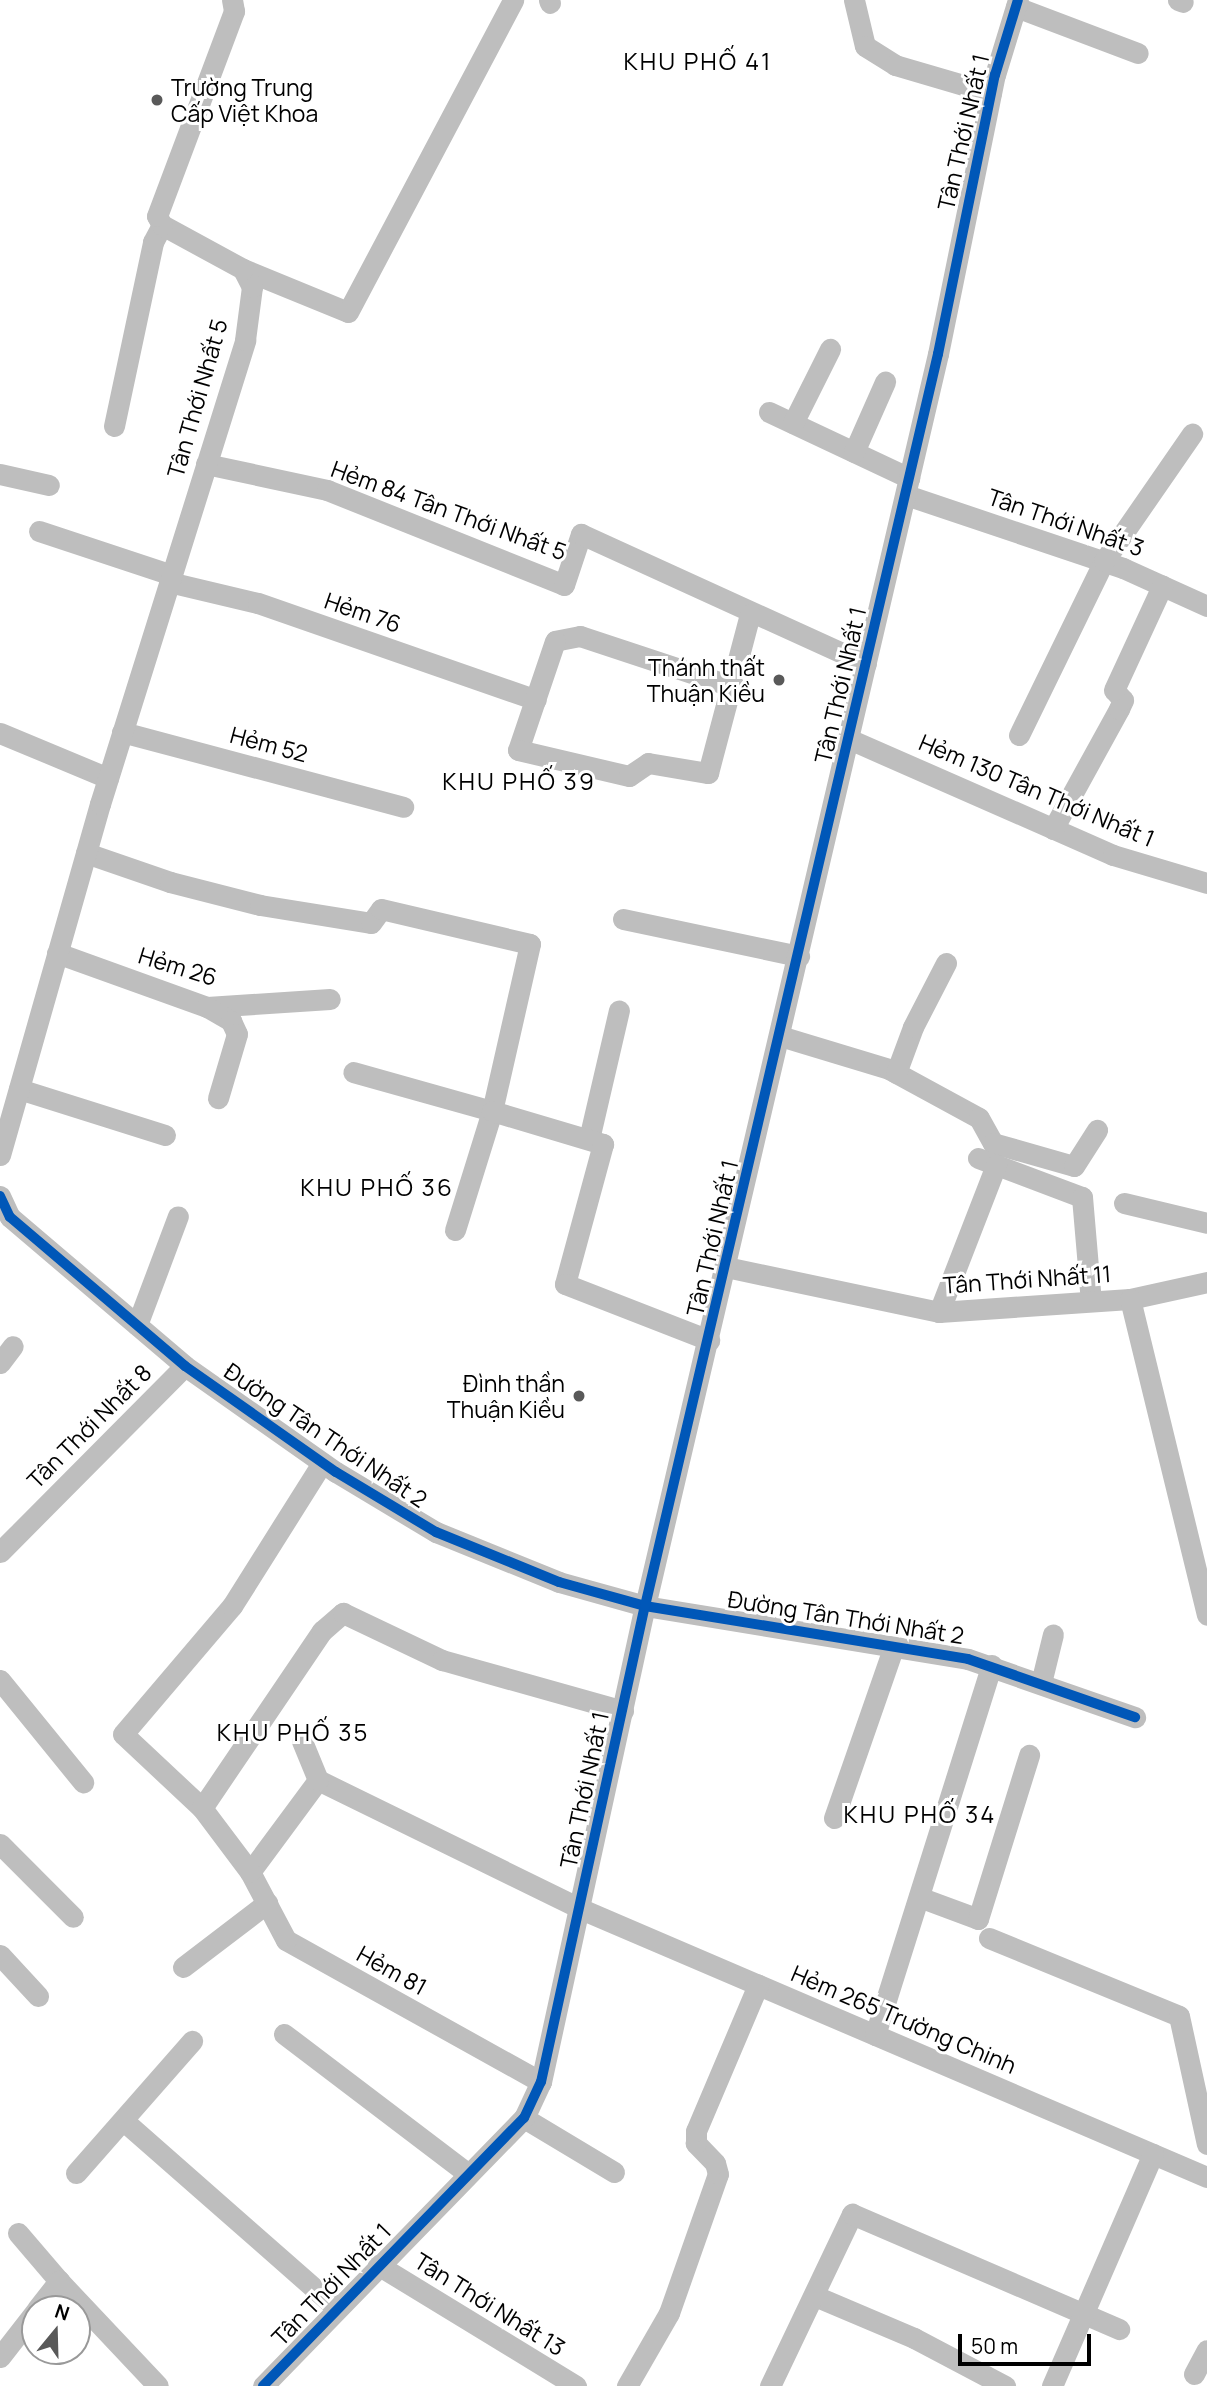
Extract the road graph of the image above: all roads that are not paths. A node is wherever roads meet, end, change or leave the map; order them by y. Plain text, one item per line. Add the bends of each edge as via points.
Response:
1 (232, 0) edge
2 (513, 0) edge
3 (854, 0) edge
4 (1017, 4) edge
5 (1138, 53) dead end
6 (991, 93) junction
7 (162, 225) junction
8 (243, 269) junction
9 (830, 349) dead end
10 (885, 382) dead end
11 (769, 412) dead end
12 (793, 423) junction
13 (114, 426) dead end
14 (1192, 434) dead end
15 (855, 452) junction
16 (206, 464) junction
17 (0, 474) edge
18 (49, 485) dead end
19 (907, 486) junction
20 (39, 531) dead end
21 (1104, 561) junction
22 (171, 578) junction
23 (1162, 586) junction
24 (1207, 606) edge
25 (750, 614) junction
26 (866, 664) junction
27 (729, 685) junction
28 (536, 700) junction
29 (122, 732) junction
30 (0, 733) edge
31 (1019, 735) dead end
32 (849, 739) junction
33 (108, 778) junction
34 (403, 807) dead end
35 (1054, 829) junction
36 (86, 853) junction
37 (1207, 883) edge
38 (624, 919) dead end
39 (57, 953) junction
40 (799, 956) junction
41 (946, 963) dead end
42 (330, 999) dead end
43 (208, 1007) junction
44 (619, 1010) dead end
45 (780, 1036) junction
46 (353, 1072) dead end
47 (896, 1073) junction
48 (19, 1089) junction
49 (218, 1098) dead end
50 (492, 1111) junction
51 (1097, 1130) dead end
52 (165, 1136) dead end
53 (589, 1139) junction
54 (0, 1155) edge
55 (0, 1197) edge
56 (1124, 1203) dead end
57 (178, 1216) dead end
58 (1207, 1223) edge
59 (455, 1230) dead end
60 (726, 1267) junction
61 (1207, 1282) edge
62 (1130, 1298) junction
63 (1091, 1301) junction
64 (939, 1312) junction
65 (137, 1325) junction
66 (709, 1340) junction
67 (185, 1366) junction
68 (322, 1463) junction
69 (0, 1552) edge
70 (645, 1606) junction
71 (1207, 1615) edge
72 (1053, 1634) dead end
73 (894, 1646) junction
74 (992, 1665) junction
75 (0, 1680) edge
76 (1041, 1683) junction
77 (623, 1711) junction
78 (1135, 1717) dead end
79 (302, 1741) dead end
80 (1029, 1755) dead end
81 (318, 1780) junction
82 (83, 1782) dead end
83 (202, 1808) junction
84 (834, 1818) dead end
85 (0, 1844) edge
86 (250, 1872) junction
87 (919, 1898) junction
88 (267, 1903) junction
89 (581, 1909) junction
90 (73, 1917) dead end
91 (989, 1938) dead end
92 (0, 1955) edge
93 (183, 1967) dead end
94 (758, 1985) junction
95 (38, 1996) dead end
96 (284, 2034) dead end
97 (875, 2035) junction
98 (192, 2041) dead end
99 (541, 2082) junction
100 (524, 2118) junction
101 (125, 2122) junction
102 (1207, 2144) edge
103 (1153, 2154) junction
104 (614, 2172) dead end
105 (76, 2173) dead end
106 (467, 2173) junction
107 (1207, 2176) edge
108 (18, 2232) dead end
109 (378, 2265) junction
110 (59, 2281) junction
111 (48, 2295) edge
112 (815, 2296) junction
113 (337, 2308) junction
114 (1085, 2316) junction
115 (1119, 2329) dead end
116 (21, 2330) edge
117 (1207, 2350) edge
118 (0, 2357) edge
119 (1194, 2374) dead end
120 (542, 2378) edge
121 (272, 2383) edge
122 (158, 2386) edge
123 (576, 2386) edge
124 (627, 2386) edge
125 (770, 2386) edge
126 (1005, 2386) edge
127 (1052, 2386) edge

1 - 7 street via 234,11 157,216
2 - 8 street via 348,312
3 - 6 street via 865,46 895,65
4 - 5 street
4 - 6 street, Tân Thới Nhất 1
6 - 19 street, Tân Thới Nhất 1
7 - 8 street
7 - 13 street via 150,253
8 - 16 street, Tân Thới Nhất 5 via 252,288 245,340
9 - 12 street
10 - 15 street
11 - 12 street, Tân Thới Nhất 3
12 - 15 street, Tân Thới Nhất 3
14 - 21 street
15 - 19 street, Tân Thới Nhất 3
16 - 22 street, Tân Thới Nhất 5
16 - 25 street, Hẻm 84 Tân Thới Nhất 5 via 327,491 564,585 581,534
17 - 18 street
19 - 21 street, Tân Thới Nhất 3
19 - 26 street, Tân Thới Nhất 1
20 - 22 street, Hẻm 76
21 - 23 street, Tân Thới Nhất 3
21 - 31 street
22 - 28 street, Hẻm 76 via 258,603
22 - 29 street, Tân Thới Nhất 5
23 - 24 street, Tân Thới Nhất 3
23 - 35 street via 1114,690 1123,700
25 - 26 street, Hẻm 84 Tân Thới Nhất 5
25 - 27 street
26 - 32 street, Tân Thới Nhất 1
27 - 28 street via 580,636 555,641
27 - 28 street via 712,765 703,774 648,762 629,776 518,750
29 - 33 street, Tân Thới Nhất 5
29 - 34 street, Hẻm 52
30 - 33 street
32 - 35 street, Hẻm 130 Tân Thới Nhất 1
32 - 40 street, Tân Thới Nhất 1
33 - 36 street
35 - 37 street, Hẻm 130 Tân Thới Nhất 1 via 1114,855
36 - 39 street
36 - 50 street via 170,882 260,905 371,923 381,909 530,944
38 - 40 street
39 - 43 street, Hẻm 26
39 - 48 street
40 - 45 street, Tân Thới Nhất 1
41 - 47 street via 914,1024
42 - 43 street, Hẻm 26
43 - 49 street via 231,1021 237,1034
44 - 53 street
45 - 47 street
45 - 60 street, Tân Thới Nhất 1
46 - 50 street
47 - 51 street via 979,1118 993,1143 1074,1167
48 - 52 street
48 - 54 street
50 - 53 street
50 - 59 street
53 - 66 street via 603,1144 565,1284
55 - 65 street, Đường Tân Thới Nhất 2 via 10,1217
56 - 58 street
57 - 65 street
60 - 64 street, Tân Thới Nhất 11
60 - 66 street, Tân Thới Nhất 1
61 - 62 street, Tân Thới Nhất 11
62 - 63 street, Tân Thới Nhất 11
62 - 71 street
63 - 64 street, Tân Thới Nhất 11
63 - 64 street via 1088,1221 1082,1197 987,1161
65 - 67 street, Đường Tân Thới Nhất 2
66 - 70 street, Tân Thới Nhất 1
67 - 68 street, Đường Tân Thới Nhất 2
67 - 69 street, Tân Thới Nhất 8
68 - 70 street, Đường Tân Thới Nhất 2 via 436,1532 559,1582
68 - 83 street, Hẻm 81 via 232,1606 123,1734
70 - 73 street, Đường Tân Thới Nhất 2
70 - 77 street, Tân Thới Nhất 1
72 - 76 street
73 - 74 street, Đường Tân Thới Nhất 2
73 - 84 street
74 - 76 street, Đường Tân Thới Nhất 2
74 - 87 street
75 - 82 street
76 - 78 street, Đường Tân Thới Nhất 2
77 - 83 street via 442,1660 343,1613 316,1640
77 - 89 street, Tân Thới Nhất 1
79 - 81 street
80 - 87 street via 978,1919
81 - 86 street
81 - 89 street, Hẻm 265 Trường Chinh
83 - 86 street, Hẻm 81
85 - 90 street
86 - 88 street, Hẻm 81
87 - 97 street
88 - 93 street
88 - 99 street, Hẻm 81 via 286,1940
89 - 94 street, Hẻm 265 Trường Chinh
89 - 99 street, Tân Thới Nhất 1
91 - 102 street via 1178,2016
92 - 95 street
94 - 97 street, Hẻm 265 Trường Chinh
94 - 124 street via 696,2130 696,2143 715,2163 718,2174 669,2313
96 - 106 street
97 - 103 street, Hẻm 265 Trường Chinh
98 - 101 street
99 - 100 street, Tân Thới Nhất 1
100 - 104 street
100 - 106 street, Tân Thới Nhất 1
101 - 105 street via 112,2130
101 - 113 street
103 - 107 street, Hẻm 265 Trường Chinh
103 - 114 street
106 - 109 street, Tân Thới Nhất 1
108 - 110 street
109 - 113 street, Tân Thới Nhất 1
109 - 120 street, Tân Thới Nhất 13
110 - 111 street
110 - 122 street
112 - 114 street via 852,2214
112 - 125 street
112 - 126 street via 914,2338
113 - 121 street, Tân Thới Nhất 1
114 - 115 street
114 - 127 street
116 - 118 street
117 - 119 street
120 - 123 street, Tân Thới Nhất 13

